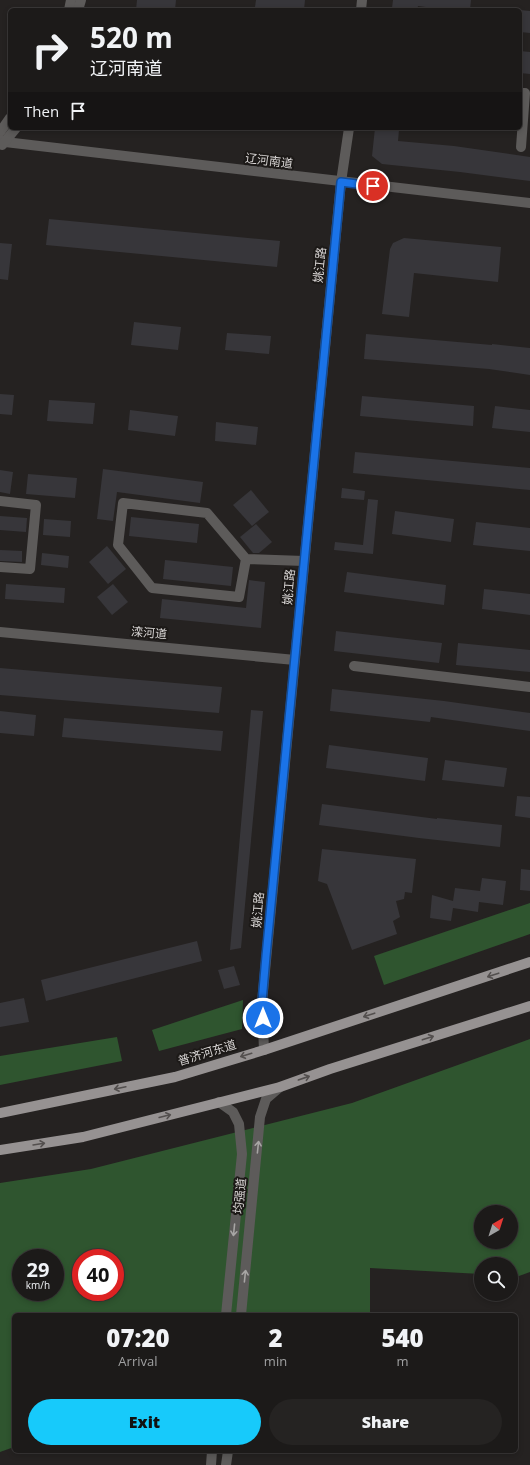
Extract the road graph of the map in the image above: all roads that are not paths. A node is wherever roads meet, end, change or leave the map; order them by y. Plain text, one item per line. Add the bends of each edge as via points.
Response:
1 (522, 93) edge
2 (8, 121) edge
3 (522, 125) edge
4 (14, 130) edge
5 (349, 130) edge
6 (522, 130) edge
7 (0, 132) edge
8 (2, 143) edge
9 (520, 147) dead end
10 (341, 182) junction
11 (530, 203) edge
12 (0, 501) edge
13 (246, 559) junction
14 (304, 561) junction
15 (0, 567) edge
16 (0, 632) edge
17 (295, 660) junction
18 (354, 666) dead end
19 (530, 687) edge
20 (530, 962) edge
21 (530, 1006) edge
22 (264, 1050) junction
23 (280, 1087) junction
24 (219, 1102) junction
25 (0, 1113) edge
26 (0, 1150) edge
27 (226, 1313) edge
28 (241, 1313) edge
29 (212, 1453) edge
30 (228, 1453) edge
31 (211, 1465) edge
32 (226, 1465) edge

1 - 3 street via 525,93
2 - 7 street
4 - 8 street
5 - 10 street, 姚江路
6 - 9 street
8 - 10 street, 辽河南道
10 - 11 street, 辽河南道
10 - 14 street, 姚江路
12 - 15 street via 36,505 30,569
13 - 13 street via 207,514 123,504 118,545 152,588 239,597
13 - 14 street
14 - 17 street, 姚江路
16 - 17 street, 滦河道
17 - 22 street, 姚江路 via 262,1002
18 - 19 street
20 -> 22 main road, 普济河东道
23 -> 21 main road
22 -> 25 main road, 普济河东道 via 176,1077
23 - 24 main road
28 -> 23 street, 均强道 via 260,1117 266,1099
26 -> 24 main road via 83,1137
24 -> 27 street, 均强道 via 233,1112 239,1124 242,1154
29 - 31 street
30 - 32 street

